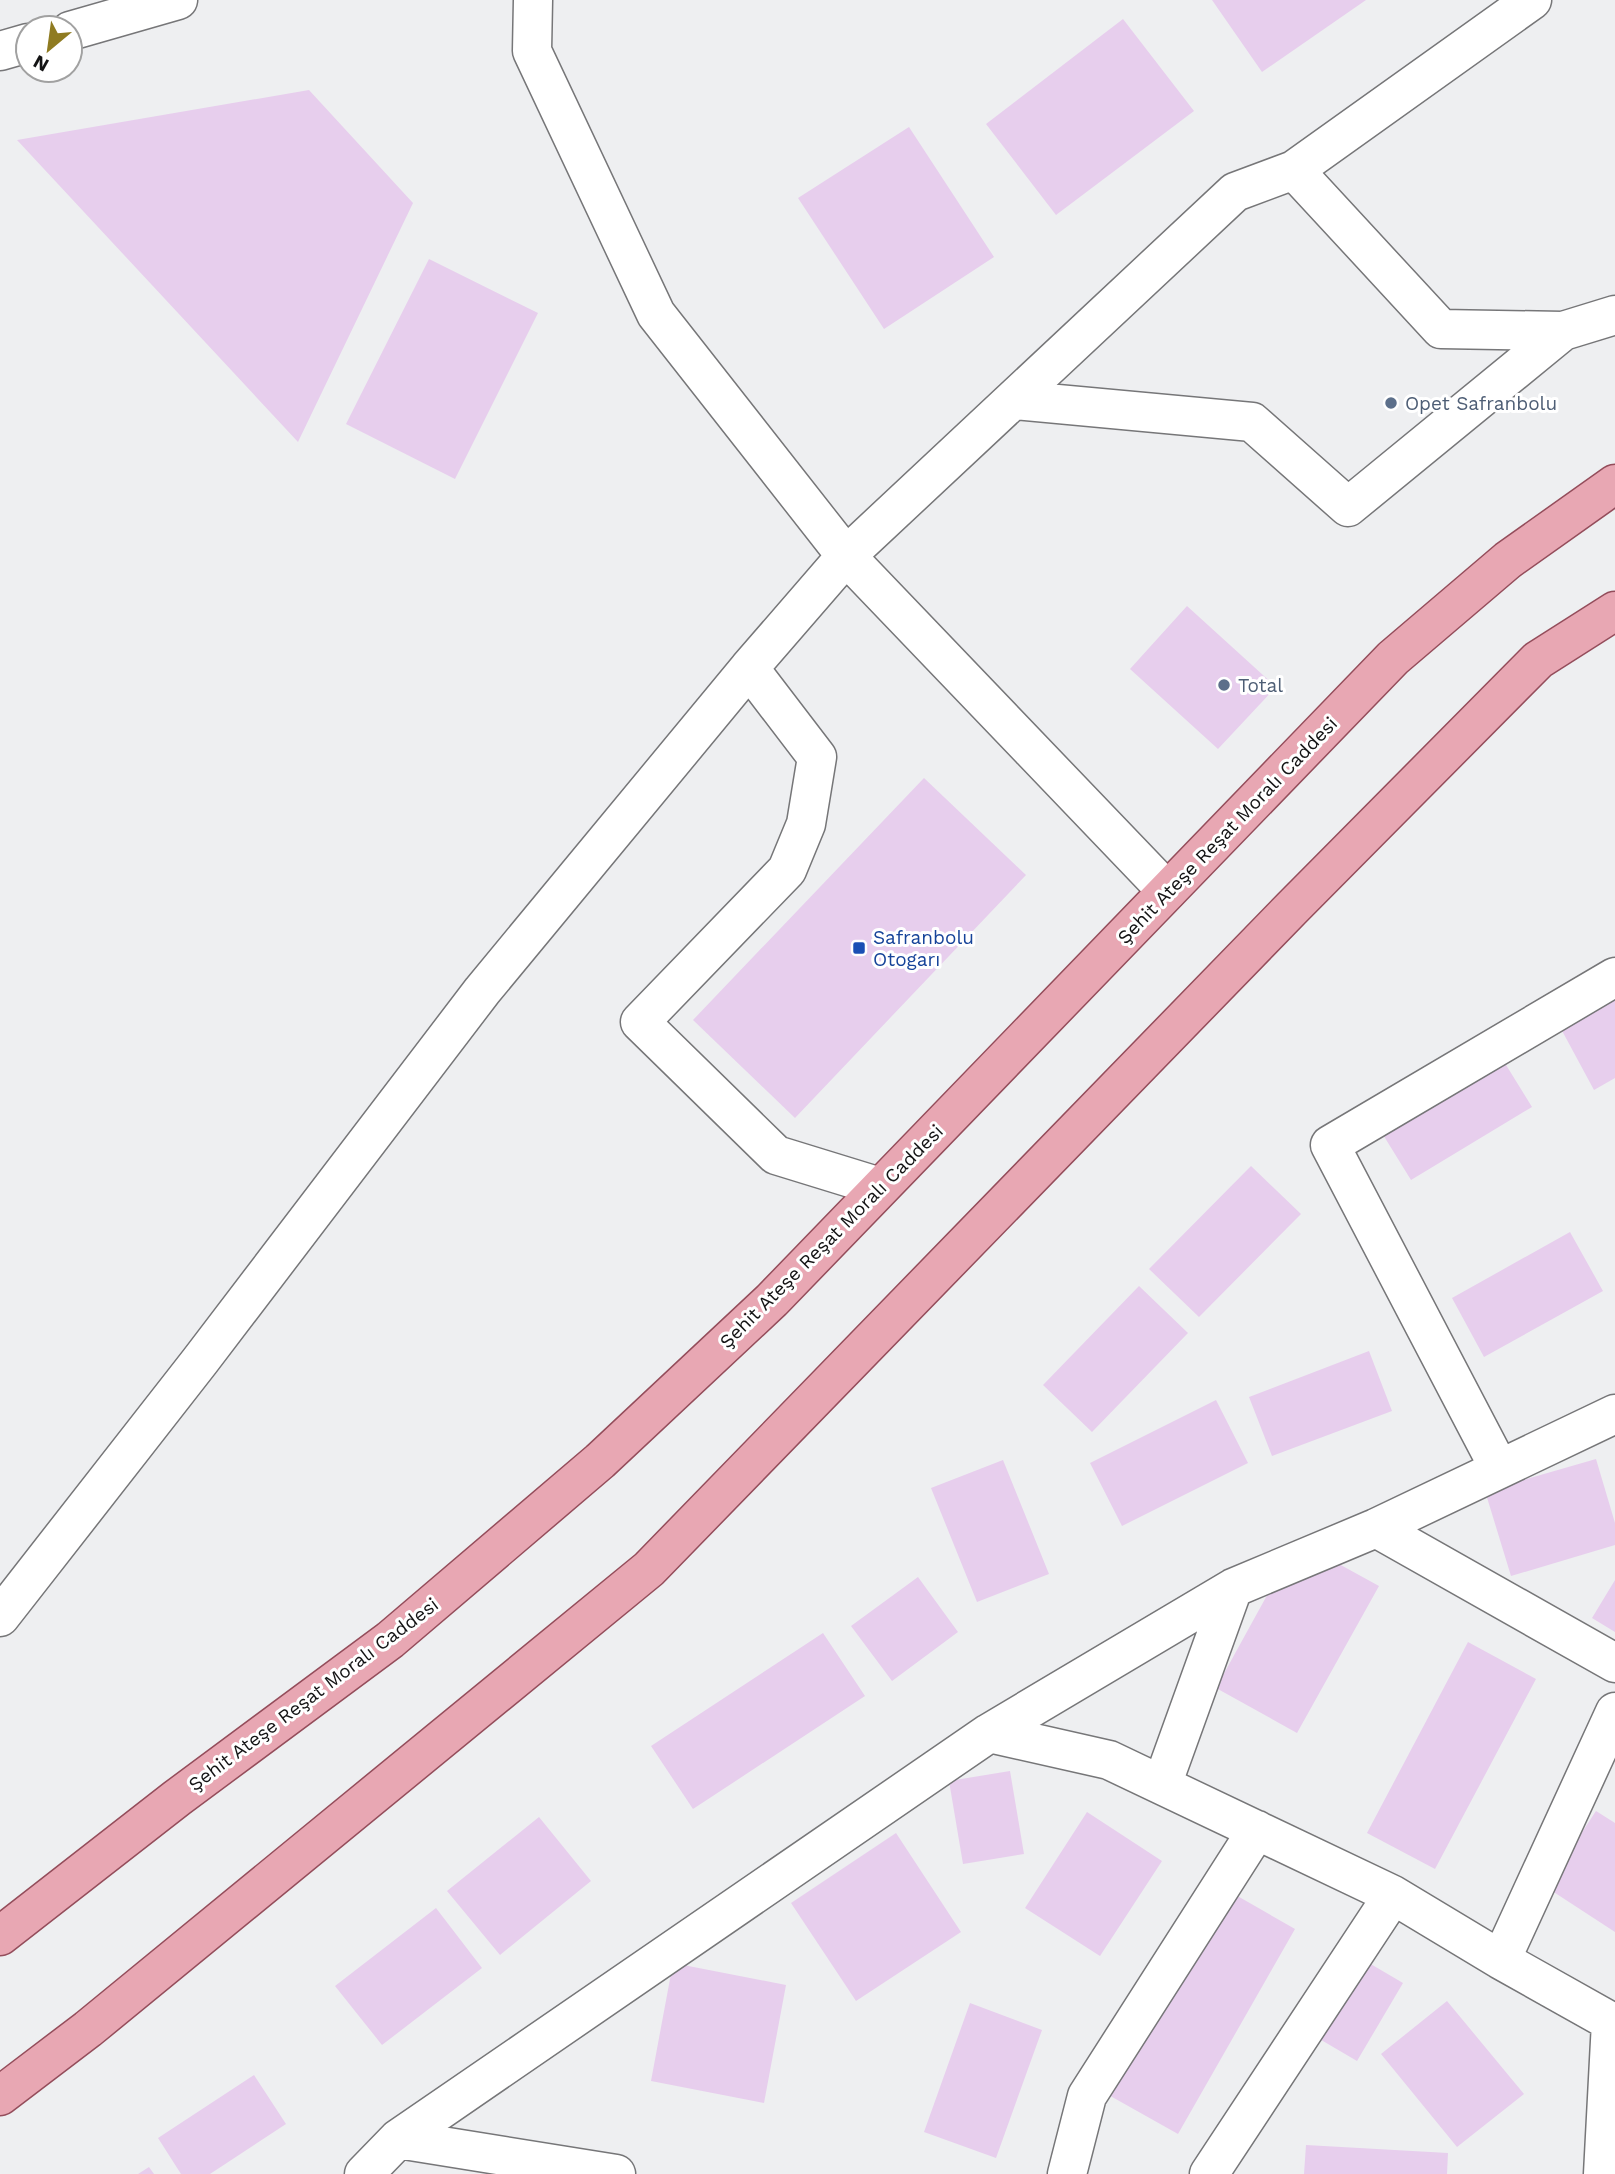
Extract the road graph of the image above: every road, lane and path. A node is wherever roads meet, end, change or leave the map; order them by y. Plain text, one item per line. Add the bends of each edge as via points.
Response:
1 (178, 0) edge
2 (533, 0) edge
3 (1532, 0) edge
4 (84, 27) edge
5 (1294, 170) junction
6 (1615, 315) edge
7 (1563, 331) junction
8 (1014, 400) junction
9 (1615, 484) edge
10 (846, 556) junction
11 (1615, 611) edge
12 (749, 668) junction
13 (1167, 891) junction
14 (1615, 977) edge
15 (880, 1187) junction
16 (1615, 1414) edge
17 (1499, 1468) junction
18 (1376, 1528) junction
19 (1233, 1588) junction
20 (0, 1617) edge
21 (1615, 1663) edge
22 (1615, 1712) edge
23 (989, 1733) junction
24 (1162, 1785) junction
25 (1257, 1830) junction
26 (1393, 1895) junction
27 (0, 1936) edge
28 (1501, 1960) junction
29 (1613, 2023) edge
30 (0, 2096) edge
31 (398, 2139) junction
32 (364, 2174) edge
33 (616, 2174) edge
34 (1067, 2174) edge
35 (1209, 2174) edge
36 (1603, 2174) edge

1 - 4 street
2 - 10 street via 532,51 656,314
3 - 5 street
5 - 7 street via 1441,329
5 - 8 street via 1235,192
6 - 7 street
7 - 8 street via 1348,508 1252,422
8 - 10 street
9 - 13 main road, Şehit Ateşe Reşat Moralı Caddesi via 1508,560 1393,658
10 - 12 street
10 - 13 street
11 - 30 main road via 1538,660 649,1569
12 - 15 street via 817,757 806,824 787,870 640,1022 776,1154
12 - 20 street via 482,991
13 - 15 main road, Şehit Ateşe Reşat Moralı Caddesi
14 - 17 street via 1330,1145
15 - 27 main road, Şehit Ateşe Reşat Moralı Caddesi via 772,1300 527,1524 390,1640
16 - 17 street
17 - 18 street
18 - 19 street
18 - 21 street
19 - 23 street
19 - 24 street
22 - 28 street
23 - 24 street via 1109,1760
23 - 31 street
24 - 25 street
25 - 26 street
25 - 34 street via 1087,2096
26 - 28 street
26 - 35 street
28 - 29 street
29 - 36 street
31 - 32 street
31 - 33 street

